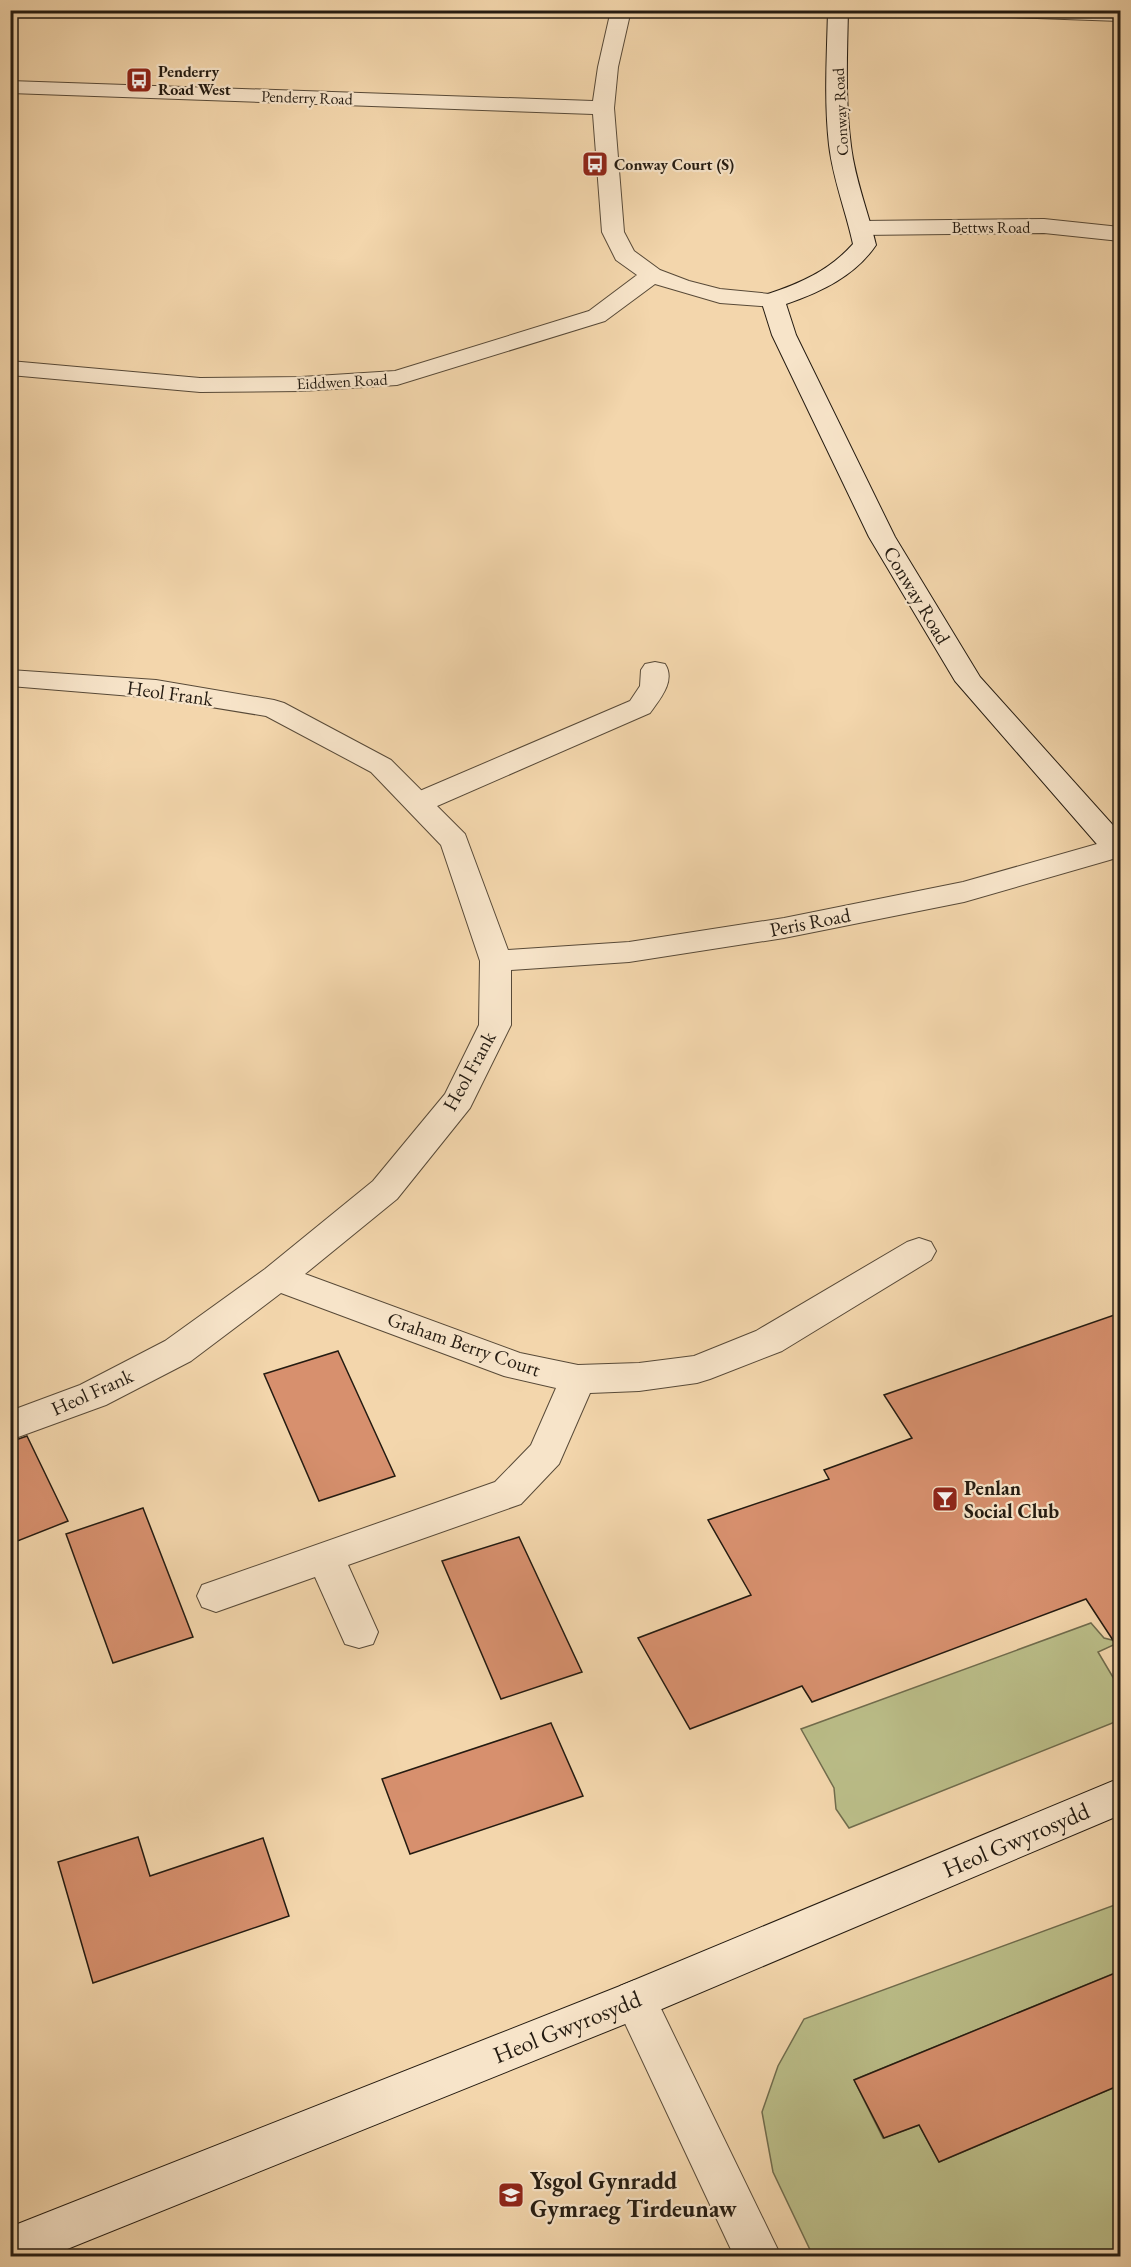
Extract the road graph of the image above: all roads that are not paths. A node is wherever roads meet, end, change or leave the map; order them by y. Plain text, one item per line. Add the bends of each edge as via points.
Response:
1 (621, 10) edge
2 (982, 10) edge
3 (845, 11) edge
4 (1120, 15) edge
5 (10, 87) edge
6 (603, 108) junction
7 (861, 228) junction
8 (1120, 234) edge
9 (652, 275) junction
10 (773, 300) junction
11 (10, 368) edge
12 (655, 670) dead end
13 (10, 678) edge
14 (418, 803) junction
15 (1119, 849) edge
16 (496, 961) junction
17 (919, 1251) dead end
18 (277, 1278) junction
19 (578, 1379) junction
20 (10, 1426) edge
21 (325, 1557) junction
22 (216, 1596) dead end
23 (359, 1632) dead end
24 (1120, 1796) edge
25 (635, 2000) junction
26 (10, 2250) edge
27 (758, 2256) edge

1 - 6 street, Conway Road
2 - 4 street
3 - 7 street, Conway Road via 836,95 848,190
5 - 6 street, Penderry Road
6 - 9 street, Conway Road via 613,232 624,255
7 - 8 street, Bettws Road via 1044,226
7 - 10 street, Conway Road via 865,245 840,271 806,291
9 - 10 street, Conway Road via 720,296
9 - 11 street, Eiddwen Road via 597,316 397,378 200,386
10 - 15 street, Conway Road via 784,335 882,537 969,681
12 - 14 street via 654,686 640,707
13 - 14 street, Heol Frank via 156,689 274,709 381,766
14 - 16 street, Heol Frank via 455,841
15 - 16 street, Peris Road via 964,892 784,928 629,951
16 - 18 street, Heol Frank via 495,1025 458,1100 385,1190
17 - 19 street, Graham Berry Court via 769,1341 697,1369 639,1377
18 - 19 street, Graham Berry Court via 517,1366
18 - 20 street, Heol Frank via 178,1351 93,1395
19 - 21 street via 546,1454 508,1493
21 - 22 street
21 - 23 street
24 - 25 street, Heol Gwyrosydd
25 - 26 street, Heol Gwyrosydd
25 - 27 street

